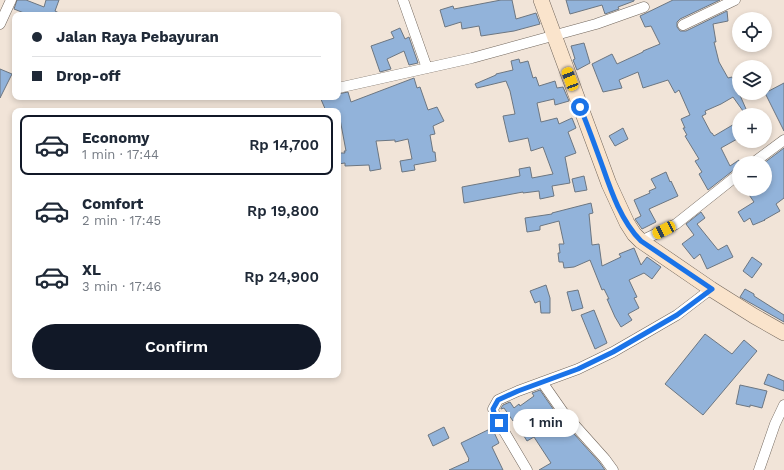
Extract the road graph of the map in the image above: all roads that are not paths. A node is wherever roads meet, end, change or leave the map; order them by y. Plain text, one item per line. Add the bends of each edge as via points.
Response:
1 (11, 0) edge
2 (403, 0) edge
3 (541, 0) edge
4 (736, 0) edge
5 (644, 7) dead end
6 (0, 24) edge
7 (684, 25) dead end
8 (554, 36) junction
9 (427, 68) junction
10 (341, 87) edge
11 (784, 140) edge
12 (762, 156) edge
13 (732, 180) edge
14 (641, 241) junction
15 (712, 289) junction
16 (784, 333) edge
17 (542, 382) junction
18 (784, 405) edge
19 (527, 470) edge
20 (613, 470) edge
21 (759, 470) edge

1 - 6 street
2 - 9 street
3 - 8 main road
4 - 7 street
5 - 8 street
8 - 9 street
8 - 14 main road via 609,184 626,223
9 - 10 street
11 - 12 street
13 - 14 street via 676,224
14 - 15 main road
15 - 16 main road
15 - 17 street via 677,315 613,352 578,369
17 - 19 street via 498,400 493,409
17 - 20 street via 563,412
18 - 21 street

